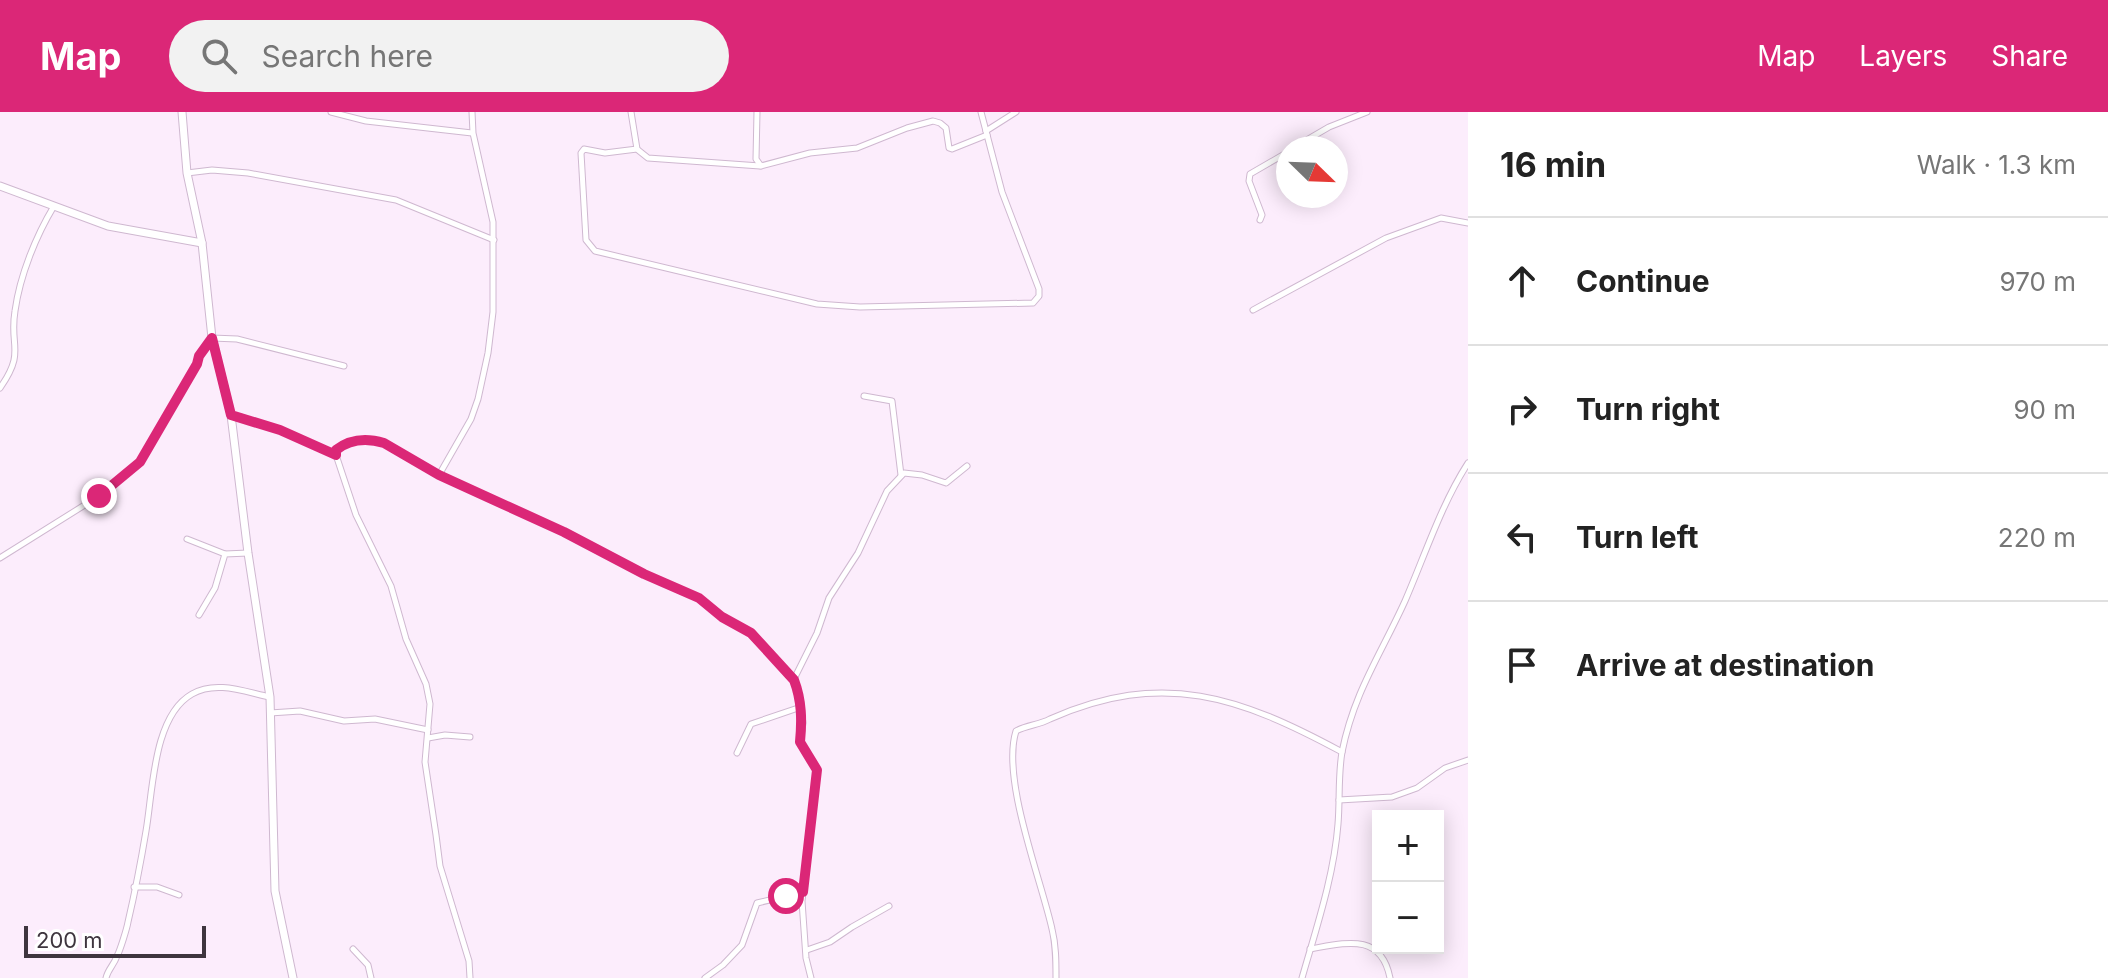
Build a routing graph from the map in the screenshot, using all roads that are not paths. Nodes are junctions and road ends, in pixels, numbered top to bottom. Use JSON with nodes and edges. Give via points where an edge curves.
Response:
{"nodes":[{"id":1,"x":182,"y":112,"type":"edge"},
{"id":2,"x":331,"y":112,"type":"edge"},
{"id":3,"x":472,"y":112,"type":"edge"},
{"id":4,"x":631,"y":112,"type":"edge"},
{"id":5,"x":757,"y":112,"type":"edge"},
{"id":6,"x":981,"y":112,"type":"edge"},
{"id":7,"x":1016,"y":112,"type":"edge"},
{"id":8,"x":1367,"y":112,"type":"edge"},
{"id":9,"x":473,"y":133,"type":"junction"},
{"id":10,"x":987,"y":133,"type":"junction"},
{"id":11,"x":1314,"y":136,"type":"edge"},
{"id":12,"x":637,"y":149,"type":"junction"},
{"id":13,"x":1276,"y":159,"type":"edge"},
{"id":14,"x":761,"y":166,"type":"junction"},
{"id":15,"x":187,"y":173,"type":"junction"},
{"id":16,"x":0,"y":186,"type":"edge"},
{"id":17,"x":54,"y":206,"type":"junction"},
{"id":18,"x":1260,"y":220,"type":"dead end"},
{"id":19,"x":1468,"y":223,"type":"edge"},
{"id":20,"x":494,"y":240,"type":"junction"},
{"id":21,"x":202,"y":243,"type":"junction"},
{"id":22,"x":1253,"y":310,"type":"dead end"},
{"id":23,"x":212,"y":338,"type":"junction"},
{"id":24,"x":344,"y":366,"type":"dead end"},
{"id":25,"x":0,"y":388,"type":"edge"},
{"id":26,"x":864,"y":396,"type":"dead end"},
{"id":27,"x":231,"y":415,"type":"junction"},
{"id":28,"x":336,"y":455,"type":"junction"},
{"id":29,"x":1468,"y":463,"type":"edge"},
{"id":30,"x":967,"y":466,"type":"dead end"},
{"id":31,"x":439,"y":475,"type":"junction"},
{"id":32,"x":901,"y":476,"type":"junction"},
{"id":33,"x":187,"y":539,"type":"dead end"},
{"id":34,"x":248,"y":553,"type":"junction"},
{"id":35,"x":225,"y":554,"type":"junction"},
{"id":36,"x":0,"y":558,"type":"edge"},
{"id":37,"x":199,"y":615,"type":"dead end"},
{"id":38,"x":794,"y":680,"type":"junction"},
{"id":39,"x":270,"y":697,"type":"junction"},
{"id":40,"x":801,"y":707,"type":"junction"},
{"id":41,"x":270,"y":713,"type":"junction"},
{"id":42,"x":428,"y":730,"type":"junction"},
{"id":43,"x":470,"y":737,"type":"dead end"},
{"id":44,"x":427,"y":739,"type":"junction"},
{"id":45,"x":1342,"y":752,"type":"junction"},
{"id":46,"x":737,"y":753,"type":"dead end"},
{"id":47,"x":1468,"y":760,"type":"edge"},
{"id":48,"x":1339,"y":800,"type":"junction"},
{"id":49,"x":134,"y":887,"type":"junction"},
{"id":50,"x":803,"y":892,"type":"junction"},
{"id":51,"x":179,"y":895,"type":"dead end"},
{"id":52,"x":889,"y":906,"type":"dead end"},
{"id":53,"x":353,"y":949,"type":"dead end"},
{"id":54,"x":1310,"y":949,"type":"junction"},
{"id":55,"x":807,"y":950,"type":"junction"},
{"id":56,"x":106,"y":978,"type":"edge"},
{"id":57,"x":293,"y":978,"type":"edge"},
{"id":58,"x":371,"y":978,"type":"edge"},
{"id":59,"x":470,"y":978,"type":"edge"},
{"id":60,"x":705,"y":978,"type":"edge"},
{"id":61,"x":811,"y":978,"type":"edge"},
{"id":62,"x":1056,"y":978,"type":"edge"},
{"id":63,"x":1302,"y":978,"type":"edge"},
{"id":64,"x":1390,"y":978,"type":"edge"}],
"edges":[{"from":1,"to":15,"type":"main road"},
{"from":2,"to":9,"type":"street"},
{"from":3,"to":9,"type":"street"},
{"from":4,"to":12,"type":"street"},
{"from":5,"to":14,"type":"street","via":[[756,159]]},
{"from":6,"to":10,"type":"street"},
{"from":7,"to":10,"type":"street"},
{"from":8,"to":11,"type":"street"},
{"from":9,"to":20,"type":"street"},
{"from":10,"to":12,"type":"street","via":[[1002,192],[1039,289],[1033,303],[817,304],[595,251],[586,240],[581,153]]},
{"from":10,"to":14,"type":"street","via":[[952,149],[946,128],[933,121],[857,148]]},
{"from":12,"to":14,"type":"street","via":[[648,158]]},
{"from":13,"to":18,"type":"street","via":[[1250,174]]},
{"from":15,"to":20,"type":"street","via":[[248,173],[396,200]]},
{"from":15,"to":21,"type":"main road"},
{"from":16,"to":17,"type":"main road"},
{"from":17,"to":21,"type":"main road","via":[[108,226]]},
{"from":17,"to":25,"type":"street","via":[[33,244],[18,297],[16,359]]},
{"from":19,"to":22,"type":"street","via":[[1441,218],[1386,238]]},
{"from":20,"to":31,"type":"street","via":[[493,312],[481,385],[471,419]]},
{"from":21,"to":23,"type":"main road"},
{"from":23,"to":24,"type":"street","via":[[237,339]]},
{"from":23,"to":27,"type":"main road"},
{"from":23,"to":36,"type":"street","via":[[140,462],[99,496]]},
{"from":26,"to":32,"type":"street","via":[[892,401]]},
{"from":27,"to":28,"type":"street"},
{"from":27,"to":34,"type":"main road"},
{"from":28,"to":31,"type":"street","via":[[348,442],[374,440]]},
{"from":28,"to":42,"type":"street","via":[[426,684]]},
{"from":29,"to":45,"type":"street","via":[[1368,670]]},
{"from":30,"to":32,"type":"street","via":[[946,483],[908,472]]},
{"from":31,"to":38,"type":"street","via":[[699,598],[751,633]]},
{"from":32,"to":38,"type":"street","via":[[880,503],[858,553],[835,586]]},
{"from":33,"to":35,"type":"street"},
{"from":34,"to":35,"type":"street"},
{"from":34,"to":39,"type":"main road"},
{"from":35,"to":37,"type":"street","via":[[215,588]]},
{"from":38,"to":40,"type":"street"},
{"from":39,"to":41,"type":"main road"},
{"from":39,"to":49,"type":"street","via":[[207,688],[177,709],[158,750]]},
{"from":40,"to":46,"type":"street","via":[[751,724]]},
{"from":40,"to":50,"type":"street","via":[[800,742],[817,770]]},
{"from":41,"to":42,"type":"street","via":[[375,719]]},
{"from":41,"to":57,"type":"main road","via":[[275,891]]},
{"from":42,"to":44,"type":"street"},
{"from":43,"to":44,"type":"street"},
{"from":44,"to":59,"type":"street","via":[[425,762],[440,866]]},
{"from":45,"to":48,"type":"street"},
{"from":45,"to":62,"type":"street","via":[[1250,707],[1161,692],[1108,698],[1016,731],[1019,801],[1053,932]]},
{"from":47,"to":48,"type":"street","via":[[1392,797]]},
{"from":48,"to":54,"type":"street","via":[[1332,862]]},
{"from":49,"to":51,"type":"street","via":[[157,887]]},
{"from":49,"to":56,"type":"street","via":[[128,923]]},
{"from":50,"to":55,"type":"street"},
{"from":50,"to":60,"type":"street","via":[[757,903],[742,945]]},
{"from":52,"to":55,"type":"street"},
{"from":53,"to":58,"type":"street","via":[[368,965]]},
{"from":54,"to":63,"type":"street"},
{"from":54,"to":64,"type":"street","via":[[1363,943],[1381,956]]},
{"from":55,"to":61,"type":"street"}]}
